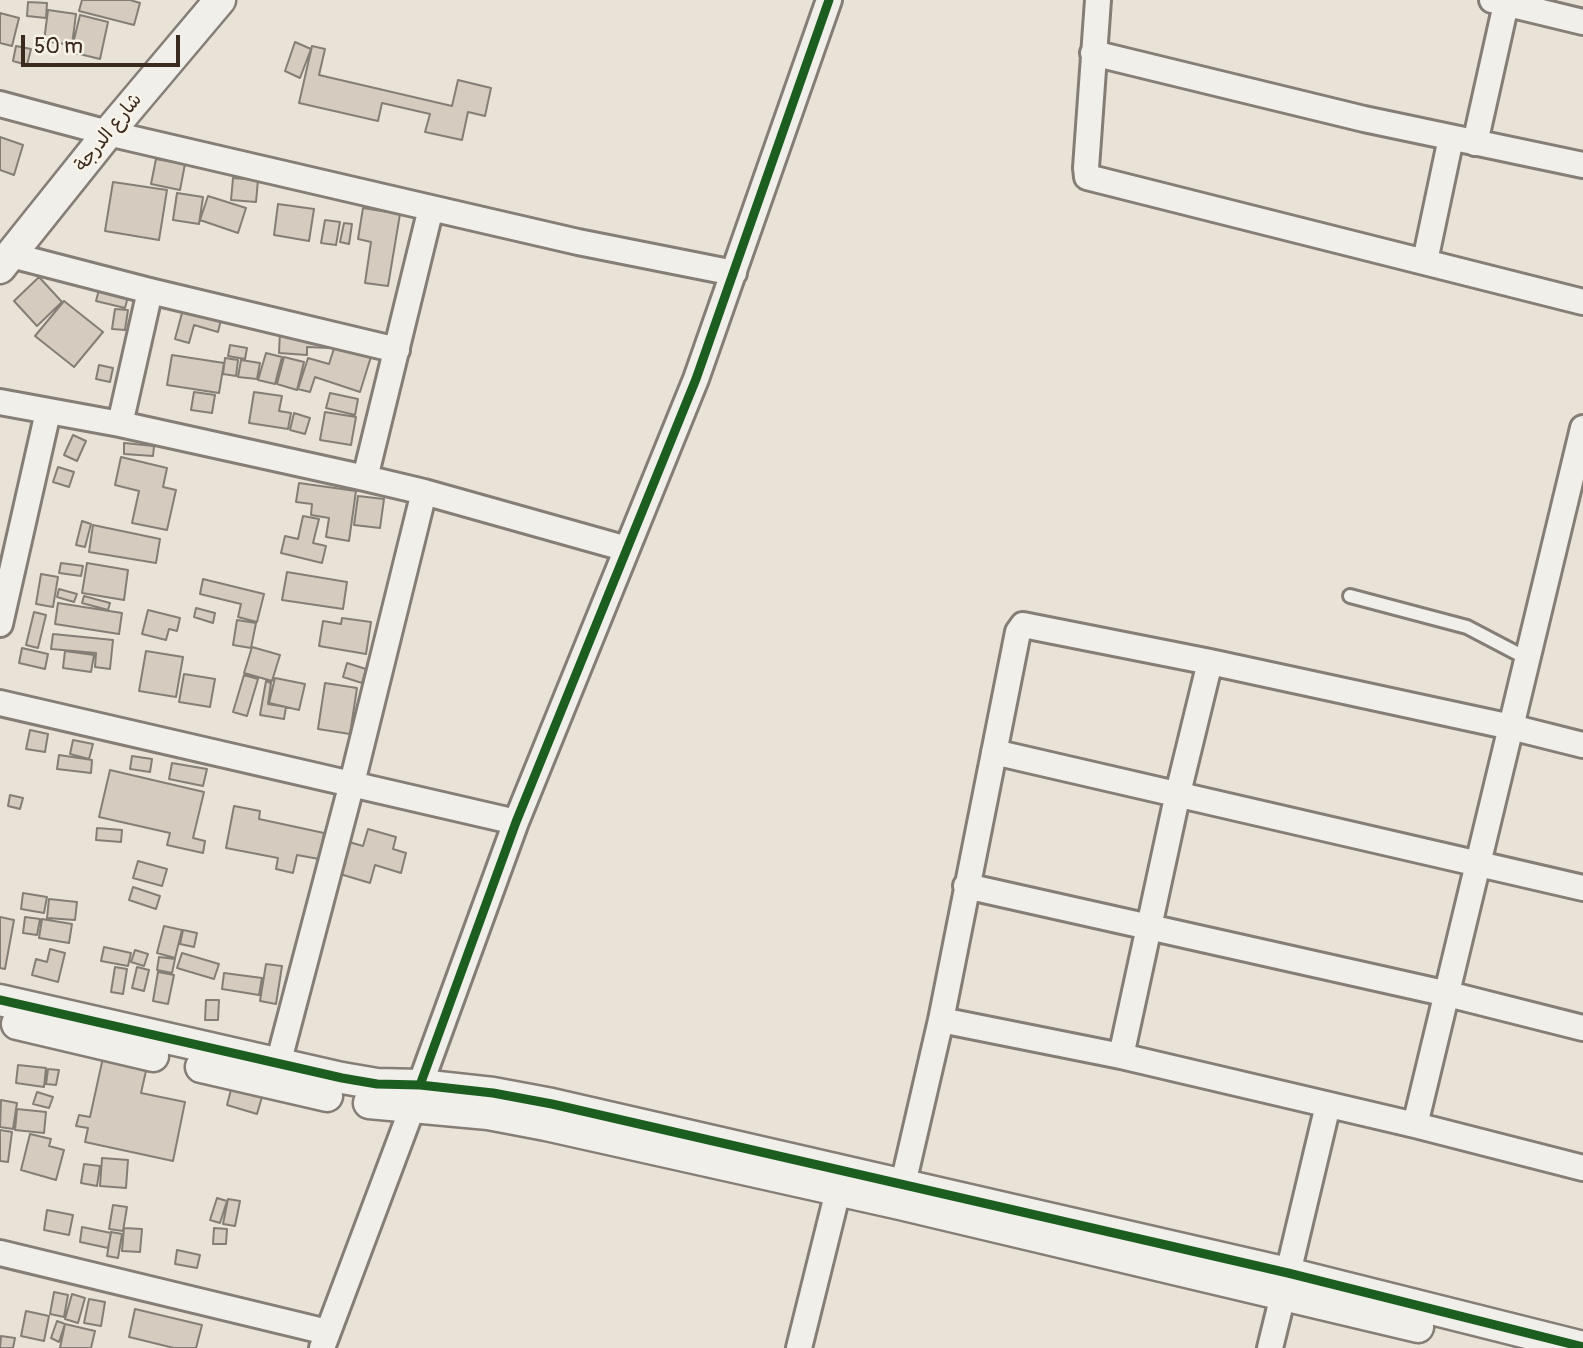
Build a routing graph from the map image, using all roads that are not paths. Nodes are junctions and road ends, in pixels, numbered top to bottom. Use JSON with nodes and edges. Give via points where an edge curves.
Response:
{"nodes":[{"id":1,"x":220,"y":0,"type":"edge"},
{"id":2,"x":1098,"y":0,"type":"edge"},
{"id":3,"x":822,"y":1,"type":"edge"},
{"id":4,"x":1499,"y":2,"type":"edge"},
{"id":5,"x":1583,"y":22,"type":"edge"},
{"id":6,"x":1093,"y":53,"type":"junction"},
{"id":7,"x":0,"y":104,"type":"edge"},
{"id":8,"x":108,"y":133,"type":"junction"},
{"id":9,"x":1463,"y":141,"type":"junction"},
{"id":10,"x":1583,"y":165,"type":"edge"},
{"id":11,"x":431,"y":208,"type":"junction"},
{"id":12,"x":6,"y":261,"type":"edge"},
{"id":13,"x":1425,"y":261,"type":"junction"},
{"id":14,"x":734,"y":273,"type":"junction"},
{"id":15,"x":150,"y":292,"type":"junction"},
{"id":16,"x":1583,"y":302,"type":"edge"},
{"id":17,"x":397,"y":350,"type":"junction"},
{"id":18,"x":0,"y":402,"type":"edge"},
{"id":19,"x":48,"y":412,"type":"junction"},
{"id":20,"x":120,"y":424,"type":"junction"},
{"id":21,"x":1583,"y":428,"type":"edge"},
{"id":22,"x":365,"y":478,"type":"junction"},
{"id":23,"x":424,"y":492,"type":"junction"},
{"id":24,"x":12,"y":511,"type":"edge"},
{"id":25,"x":626,"y":549,"type":"junction"},
{"id":26,"x":3,"y":594,"type":"edge"},
{"id":27,"x":1350,"y":596,"type":"dead end"},
{"id":28,"x":0,"y":624,"type":"edge"},
{"id":29,"x":1528,"y":659,"type":"junction"},
{"id":30,"x":1210,"y":662,"type":"junction"},
{"id":31,"x":0,"y":703,"type":"edge"},
{"id":32,"x":1511,"y":727,"type":"junction"},
{"id":33,"x":1583,"y":745,"type":"edge"},
{"id":34,"x":994,"y":752,"type":"junction"},
{"id":35,"x":352,"y":783,"type":"junction"},
{"id":36,"x":1178,"y":793,"type":"junction"},
{"id":37,"x":516,"y":822,"type":"junction"},
{"id":38,"x":1478,"y":863,"type":"junction"},
{"id":39,"x":966,"y":886,"type":"junction"},
{"id":40,"x":1583,"y":887,"type":"edge"},
{"id":41,"x":1149,"y":926,"type":"junction"},
{"id":42,"x":1448,"y":994,"type":"junction"},
{"id":43,"x":0,"y":1000,"type":"edge"},
{"id":44,"x":0,"y":1020,"type":"edge"},
{"id":45,"x":940,"y":1020,"type":"junction"},
{"id":46,"x":1583,"y":1028,"type":"edge"},
{"id":47,"x":1121,"y":1056,"type":"junction"},
{"id":48,"x":278,"y":1064,"type":"junction"},
{"id":49,"x":417,"y":1096,"type":"junction"},
{"id":50,"x":1328,"y":1105,"type":"junction"},
{"id":51,"x":1415,"y":1125,"type":"junction"},
{"id":52,"x":1583,"y":1168,"type":"edge"},
{"id":53,"x":903,"y":1184,"type":"junction"},
{"id":54,"x":838,"y":1191,"type":"junction"},
{"id":55,"x":0,"y":1253,"type":"edge"},
{"id":56,"x":1286,"y":1284,"type":"junction"},
{"id":57,"x":325,"y":1340,"type":"edge"},
{"id":58,"x":1583,"y":1347,"type":"edge"},
{"id":59,"x":799,"y":1348,"type":"edge"},
{"id":60,"x":1270,"y":1348,"type":"edge"},
{"id":61,"x":1505,"y":1348,"type":"edge"}],
"edges":[{"from":1,"to":8,"type":"street","name":"شارع الدرجة"},
{"from":2,"to":6,"type":"street"},
{"from":3,"to":14,"type":"street"},
{"from":4,"to":5,"type":"street"},
{"from":4,"to":9,"type":"street"},
{"from":6,"to":9,"type":"street"},
{"from":6,"to":13,"type":"street","via":[[1087,177]]},
{"from":7,"to":8,"type":"street"},
{"from":8,"to":11,"type":"street"},
{"from":8,"to":12,"type":"street","name":"شارع الدرجة"},
{"from":9,"to":10,"type":"street"},
{"from":9,"to":13,"type":"street"},
{"from":11,"to":14,"type":"street"},
{"from":11,"to":17,"type":"street"},
{"from":12,"to":15,"type":"street"},
{"from":13,"to":16,"type":"street"},
{"from":14,"to":25,"type":"street"},
{"from":15,"to":17,"type":"street"},
{"from":15,"to":20,"type":"street"},
{"from":17,"to":22,"type":"street"},
{"from":18,"to":19,"type":"street"},
{"from":19,"to":20,"type":"street"},
{"from":19,"to":24,"type":"street"},
{"from":20,"to":22,"type":"street"},
{"from":21,"to":29,"type":"street"},
{"from":22,"to":23,"type":"street"},
{"from":23,"to":25,"type":"street"},
{"from":23,"to":35,"type":"street"},
{"from":24,"to":26,"type":"street"},
{"from":25,"to":37,"type":"street"},
{"from":26,"to":28,"type":"street"},
{"from":27,"to":29,"type":"lane","via":[[1467,627]]},
{"from":29,"to":32,"type":"street"},
{"from":30,"to":32,"type":"street"},
{"from":30,"to":34,"type":"street","via":[[1023,625]]},
{"from":30,"to":36,"type":"street"},
{"from":31,"to":35,"type":"street"},
{"from":32,"to":33,"type":"street"},
{"from":32,"to":38,"type":"street"},
{"from":34,"to":36,"type":"street"},
{"from":34,"to":39,"type":"street"},
{"from":35,"to":37,"type":"street"},
{"from":35,"to":48,"type":"street"},
{"from":36,"to":38,"type":"street"},
{"from":36,"to":41,"type":"street"},
{"from":37,"to":49,"type":"street"},
{"from":38,"to":40,"type":"street"},
{"from":38,"to":42,"type":"street"},
{"from":39,"to":41,"type":"street"},
{"from":39,"to":45,"type":"street"},
{"from":41,"to":42,"type":"street"},
{"from":41,"to":47,"type":"street"},
{"from":42,"to":46,"type":"street"},
{"from":42,"to":51,"type":"street"},
{"from":43,"to":48,"type":"street"},
{"from":44,"to":49,"type":"street","via":[[335,1098]]},
{"from":45,"to":47,"type":"street"},
{"from":45,"to":53,"type":"street"},
{"from":47,"to":50,"type":"street"},
{"from":48,"to":49,"type":"street"},
{"from":49,"to":53,"type":"street","via":[[493,1093]]},
{"from":49,"to":54,"type":"street"},
{"from":49,"to":57,"type":"street"},
{"from":50,"to":51,"type":"street"},
{"from":50,"to":56,"type":"street"},
{"from":51,"to":52,"type":"street"},
{"from":53,"to":56,"type":"street"},
{"from":54,"to":56,"type":"street"},
{"from":54,"to":59,"type":"street"},
{"from":55,"to":57,"type":"street"},
{"from":56,"to":58,"type":"street"},
{"from":56,"to":60,"type":"street"},
{"from":56,"to":61,"type":"street"}]}
